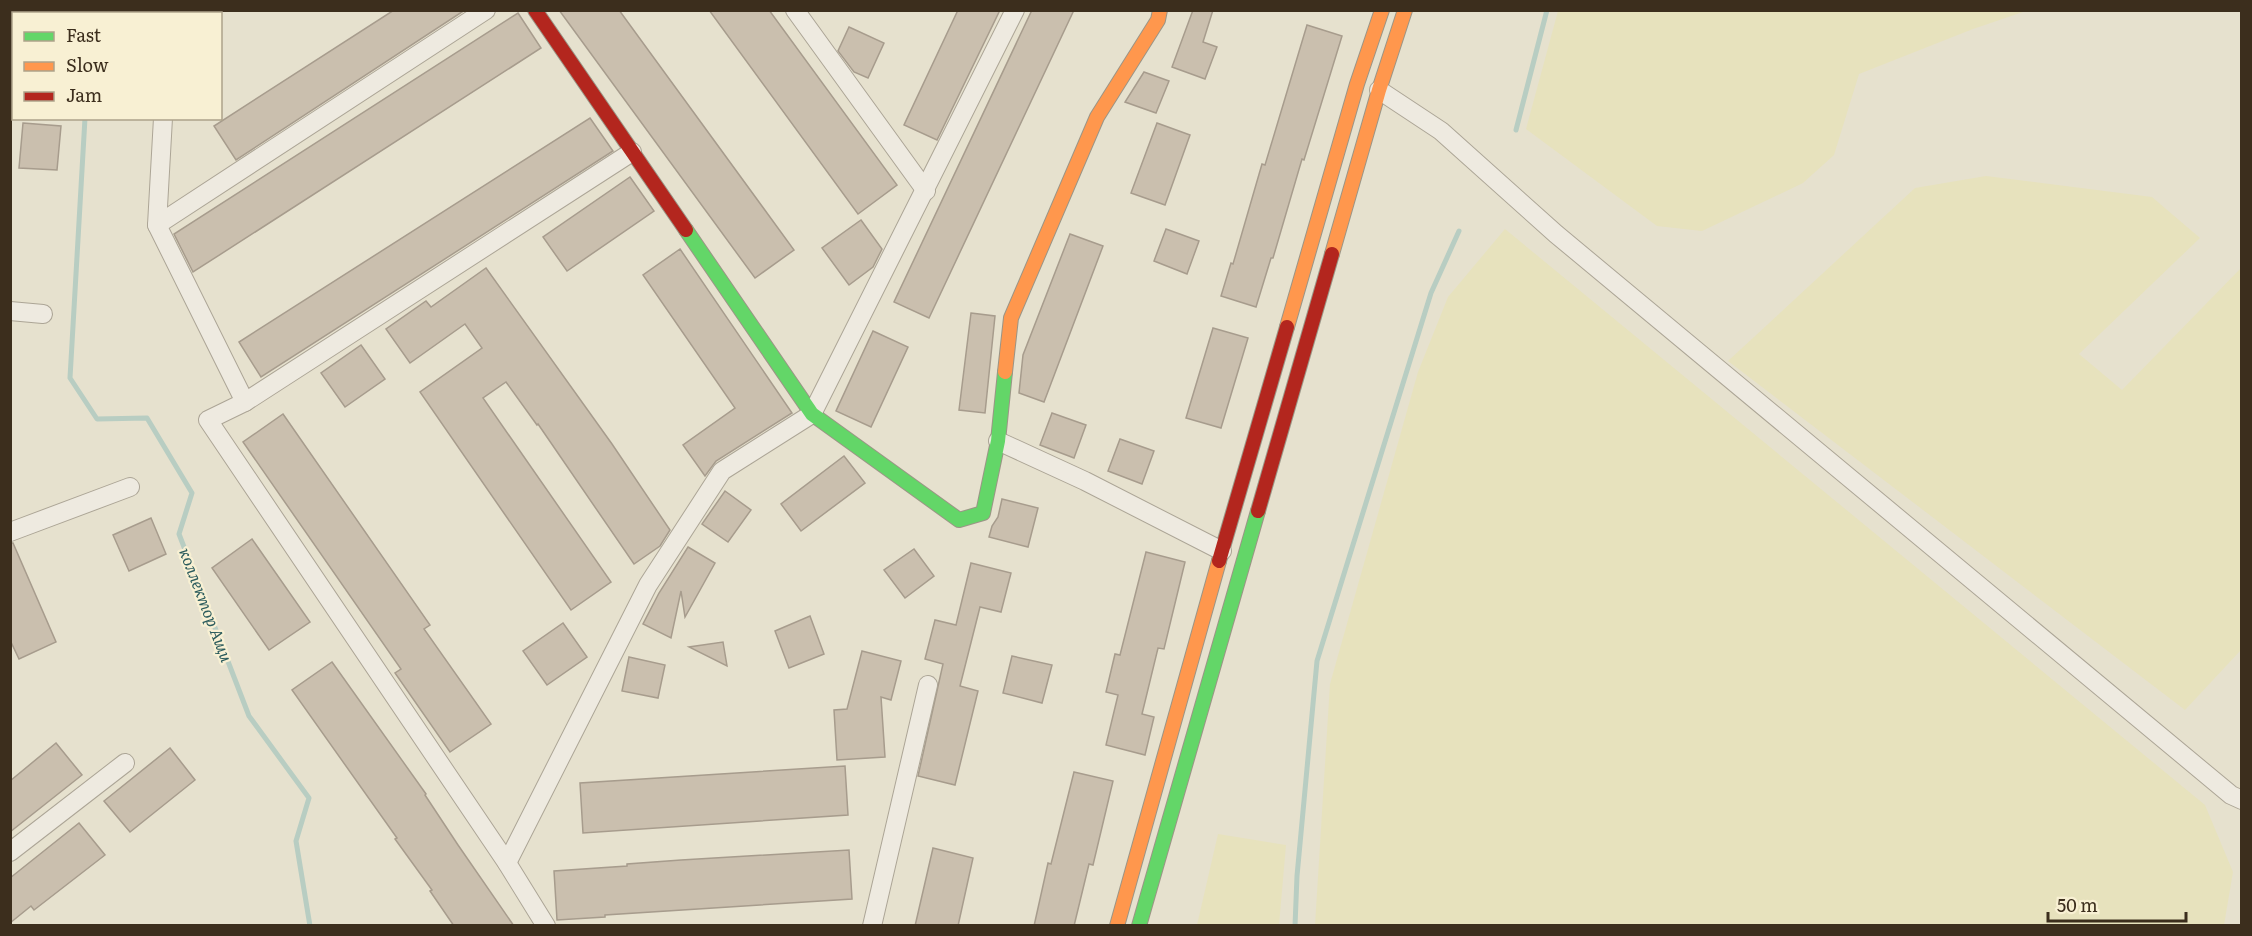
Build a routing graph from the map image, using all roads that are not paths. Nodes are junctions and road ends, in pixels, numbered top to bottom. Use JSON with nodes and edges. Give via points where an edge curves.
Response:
{"nodes":[{"id":1,"x":486,"y":10,"type":"edge"},
{"id":2,"x":535,"y":10,"type":"edge"},
{"id":3,"x":795,"y":10,"type":"edge"},
{"id":4,"x":1015,"y":10,"type":"edge"},
{"id":5,"x":1161,"y":10,"type":"edge"},
{"id":6,"x":1382,"y":10,"type":"edge"},
{"id":7,"x":1405,"y":10,"type":"edge"},
{"id":8,"x":1379,"y":90,"type":"junction"},
{"id":9,"x":163,"y":120,"type":"edge"},
{"id":10,"x":632,"y":152,"type":"junction"},
{"id":11,"x":926,"y":191,"type":"junction"},
{"id":12,"x":157,"y":225,"type":"junction"},
{"id":13,"x":10,"y":311,"type":"edge"},
{"id":14,"x":43,"y":314,"type":"dead end"},
{"id":15,"x":245,"y":402,"type":"junction"},
{"id":16,"x":812,"y":414,"type":"junction"},
{"id":17,"x":998,"y":441,"type":"junction"},
{"id":18,"x":130,"y":487,"type":"dead end"},
{"id":19,"x":10,"y":532,"type":"edge"},
{"id":20,"x":1222,"y":551,"type":"junction"},
{"id":21,"x":928,"y":685,"type":"dead end"},
{"id":22,"x":125,"y":763,"type":"dead end"},
{"id":23,"x":2241,"y":800,"type":"edge"},
{"id":24,"x":10,"y":852,"type":"edge"},
{"id":25,"x":507,"y":863,"type":"junction"},
{"id":26,"x":546,"y":926,"type":"edge"},
{"id":27,"x":872,"y":926,"type":"edge"},
{"id":28,"x":1117,"y":926,"type":"edge"},
{"id":29,"x":1139,"y":926,"type":"edge"}],
"edges":[{"from":1,"to":12,"type":"street"},
{"from":2,"to":10,"type":"main road"},
{"from":3,"to":11,"type":"street"},
{"from":4,"to":11,"type":"street"},
{"from":5,"to":17,"type":"main road","via":[[1097,117],[1011,318]]},
{"from":6,"to":20,"type":"main road"},
{"from":7,"to":8,"type":"main road"},
{"from":8,"to":23,"type":"street","via":[[1441,131],[1565,242]]},
{"from":8,"to":29,"type":"main road"},
{"from":9,"to":12,"type":"street"},
{"from":10,"to":15,"type":"street"},
{"from":10,"to":16,"type":"main road"},
{"from":11,"to":16,"type":"street"},
{"from":12,"to":15,"type":"street"},
{"from":13,"to":14,"type":"street"},
{"from":15,"to":25,"type":"street","via":[[208,420]]},
{"from":16,"to":17,"type":"main road","via":[[959,520],[982,513]]},
{"from":16,"to":25,"type":"street","via":[[722,471],[648,585]]},
{"from":17,"to":20,"type":"street"},
{"from":18,"to":19,"type":"street"},
{"from":20,"to":28,"type":"main road"},
{"from":21,"to":27,"type":"street"},
{"from":22,"to":24,"type":"street"},
{"from":25,"to":26,"type":"street"}]}
